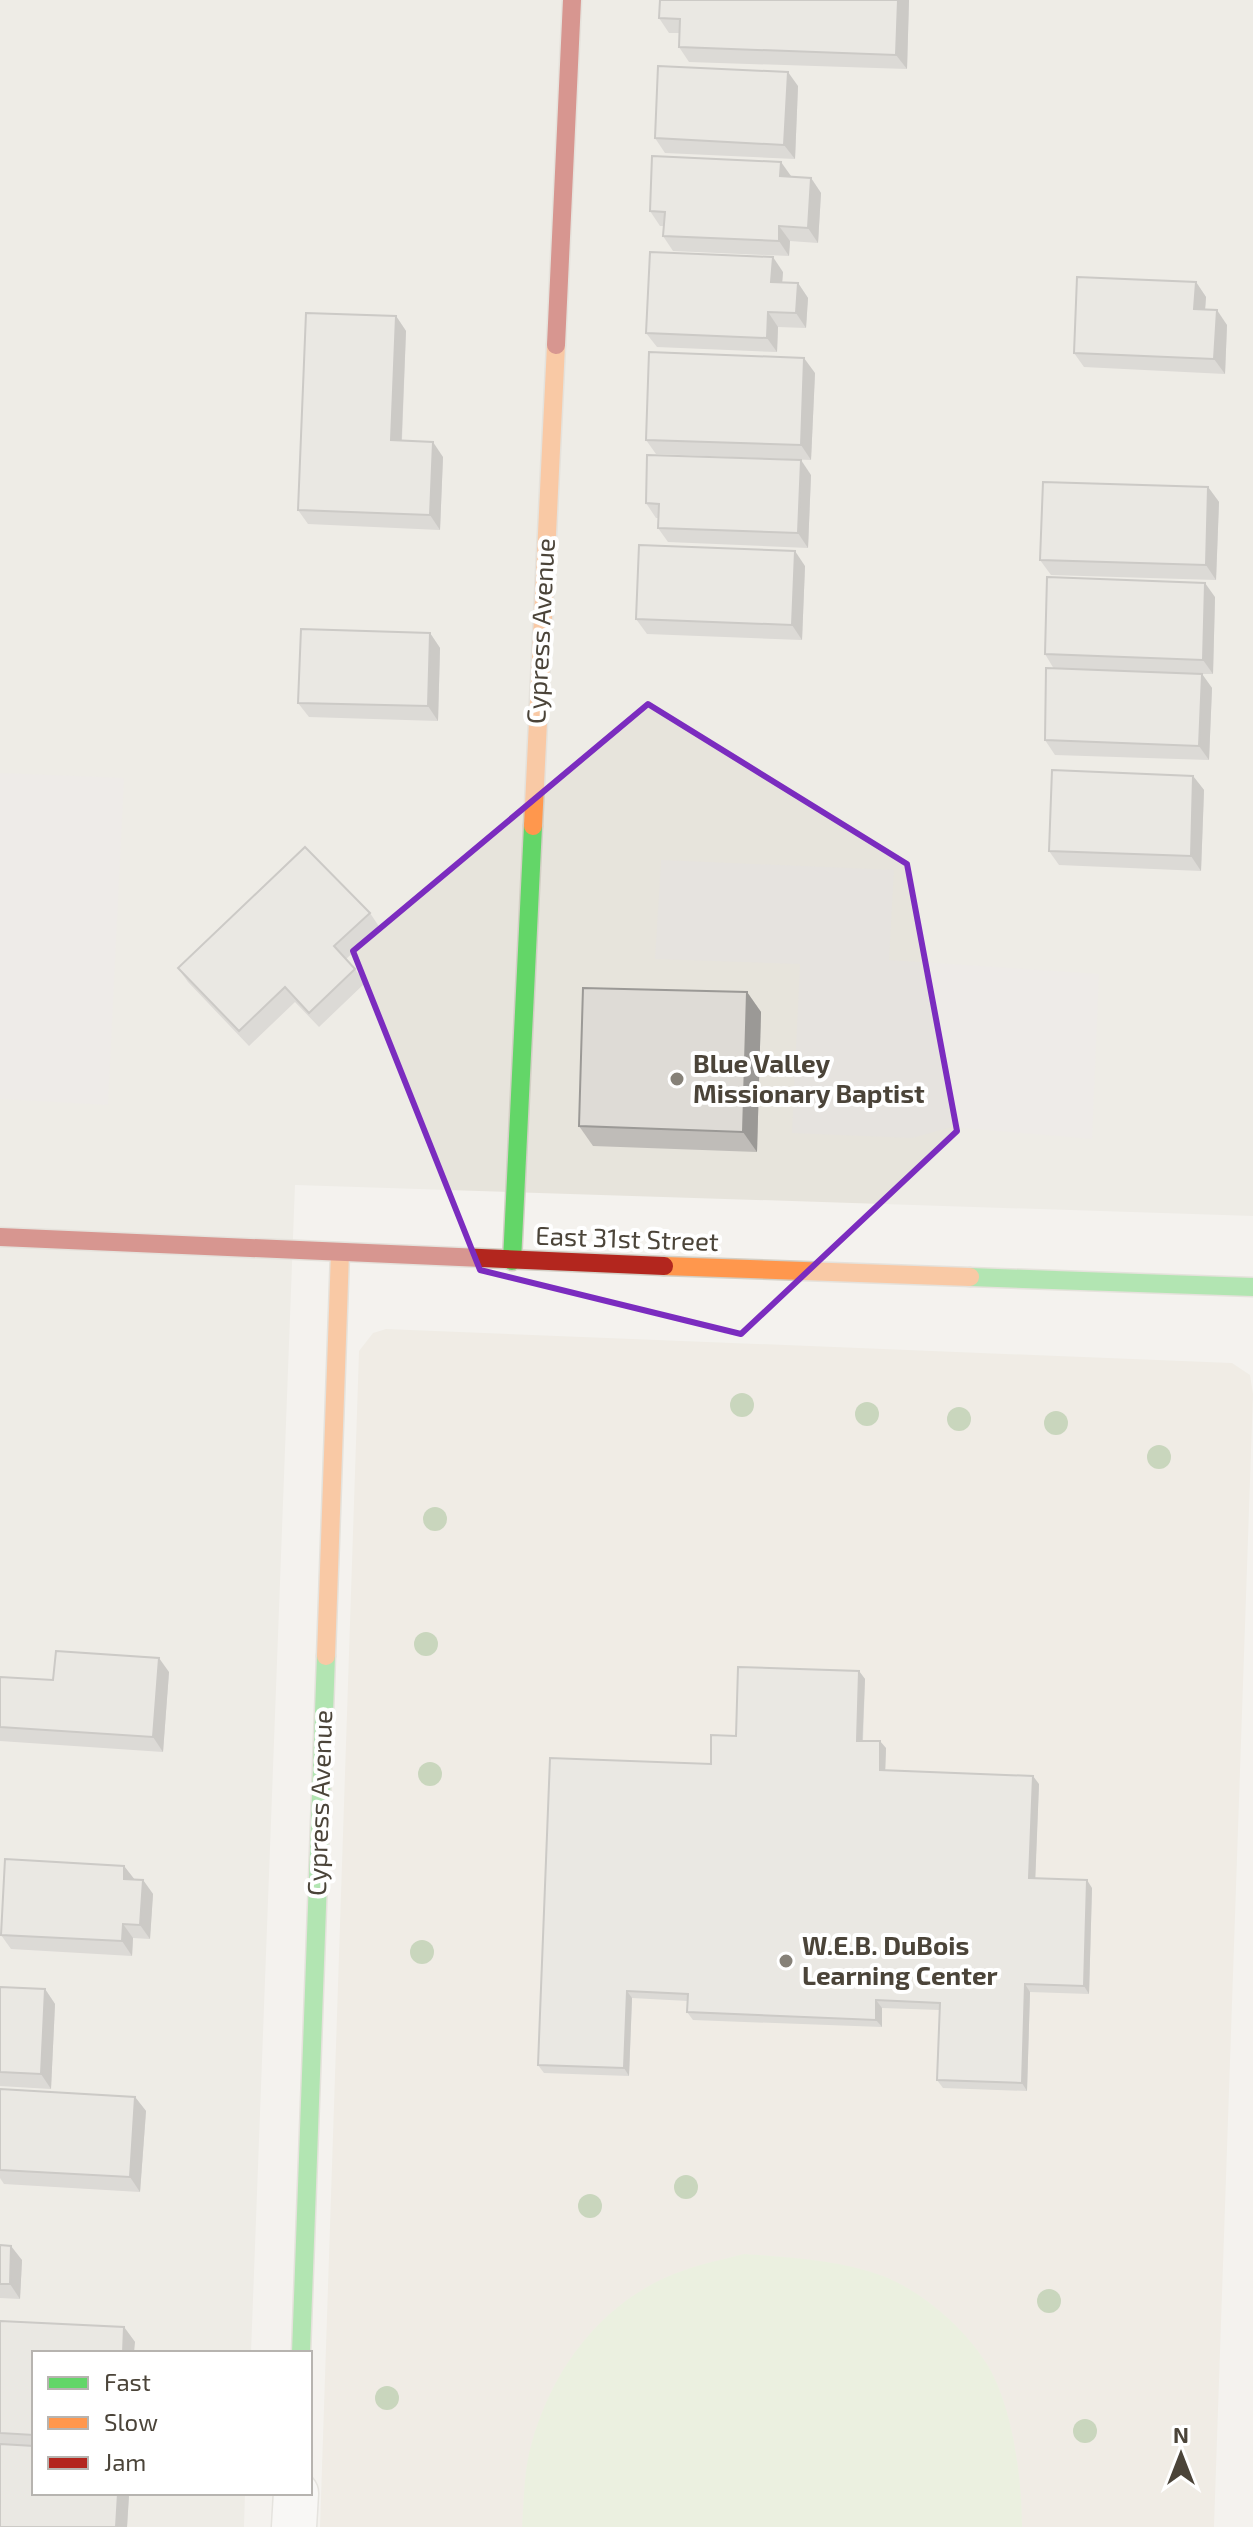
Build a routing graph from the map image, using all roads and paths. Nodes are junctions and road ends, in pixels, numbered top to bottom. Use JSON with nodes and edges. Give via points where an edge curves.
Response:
{"nodes":[{"id":1,"x":572,"y":0,"type":"edge"},
{"id":2,"x":0,"y":1237,"type":"edge"},
{"id":3,"x":340,"y":1253,"type":"junction"},
{"id":4,"x":512,"y":1261,"type":"junction"},
{"id":5,"x":1253,"y":1287,"type":"edge"},
{"id":6,"x":301,"y":2351,"type":"edge"},
{"id":7,"x":296,"y":2495,"type":"edge"},
{"id":8,"x":294,"y":2527,"type":"edge"}],
"edges":[{"from":1,"to":4,"type":"street","name":"Cypress Avenue"},
{"from":2,"to":3,"type":"street","name":"East 31st Street"},
{"from":3,"to":4,"type":"street","name":"East 31st Street"},
{"from":3,"to":6,"type":"street","name":"Cypress Avenue"},
{"from":4,"to":5,"type":"street","name":"East 31st Street"},
{"from":7,"to":8,"type":"street"}]}
